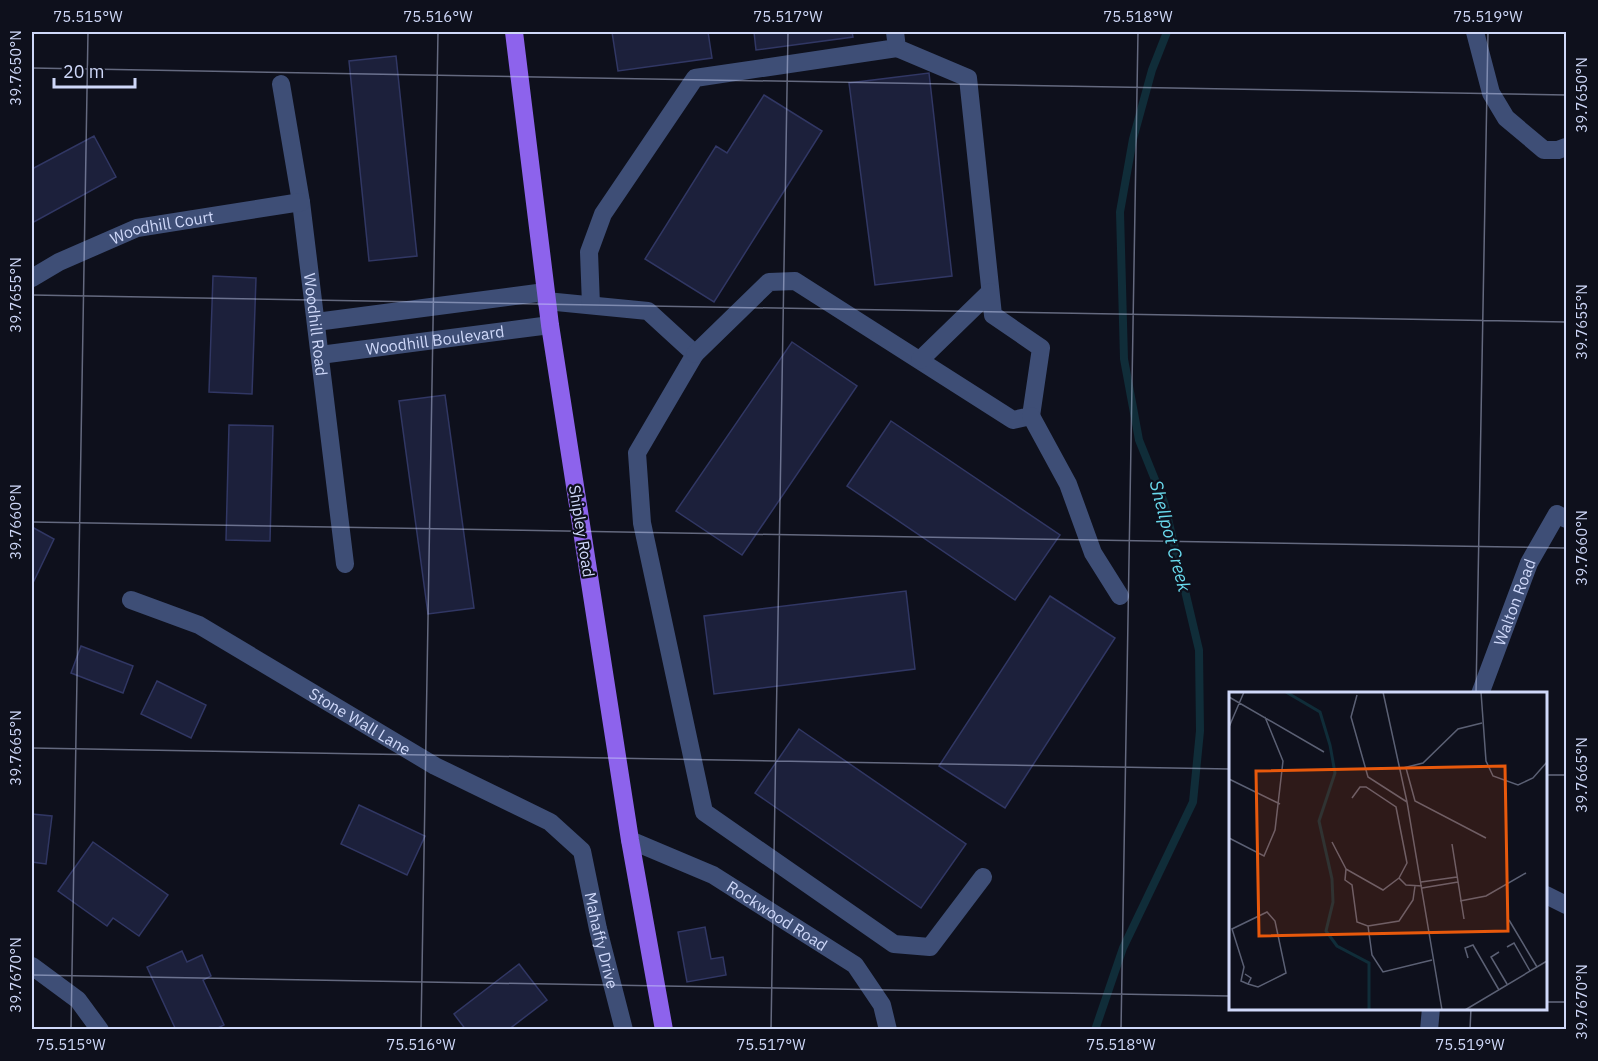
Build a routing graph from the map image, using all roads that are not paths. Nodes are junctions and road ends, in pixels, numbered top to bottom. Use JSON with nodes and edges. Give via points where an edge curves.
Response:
{"nodes":[{"id":1,"x":514,"y":32,"type":"edge"},
{"id":2,"x":1475,"y":32,"type":"edge"},
{"id":3,"x":896,"y":40,"type":"edge"},
{"id":4,"x":281,"y":84,"type":"dead end"},
{"id":5,"x":1566,"y":147,"type":"edge"},
{"id":6,"x":301,"y":202,"type":"junction"},
{"id":7,"x":32,"y":278,"type":"edge"},
{"id":8,"x":990,"y":292,"type":"junction"},
{"id":9,"x":546,"y":296,"type":"junction"},
{"id":10,"x":591,"y":305,"type":"junction"},
{"id":11,"x":316,"y":322,"type":"junction"},
{"id":12,"x":550,"y":325,"type":"junction"},
{"id":13,"x":695,"y":354,"type":"junction"},
{"id":14,"x":320,"y":355,"type":"junction"},
{"id":15,"x":920,"y":360,"type":"junction"},
{"id":16,"x":1031,"y":416,"type":"junction"},
{"id":17,"x":1562,"y":517,"type":"edge"},
{"id":18,"x":345,"y":564,"type":"dead end"},
{"id":19,"x":1120,"y":596,"type":"dead end"},
{"id":20,"x":131,"y":600,"type":"dead end"},
{"id":21,"x":1480,"y":692,"type":"edge"},
{"id":22,"x":630,"y":840,"type":"junction"},
{"id":23,"x":582,"y":850,"type":"joint"},
{"id":24,"x":983,"y":877,"type":"dead end"},
{"id":25,"x":1547,"y":896,"type":"edge"},
{"id":26,"x":1566,"y":905,"type":"edge"},
{"id":27,"x":32,"y":966,"type":"edge"},
{"id":28,"x":1431,"y":1010,"type":"edge"},
{"id":29,"x":100,"y":1029,"type":"edge"},
{"id":30,"x":624,"y":1029,"type":"edge"},
{"id":31,"x":664,"y":1029,"type":"edge"},
{"id":32,"x":888,"y":1029,"type":"edge"},
{"id":33,"x":1429,"y":1029,"type":"edge"}],
"edges":[{"from":1,"to":9,"type":"main road","name":"Shipley Road"},
{"from":2,"to":5,"type":"street","via":[[1491,93],[1506,118],[1544,150]]},
{"from":3,"to":8,"type":"street","via":[[968,78]]},
{"from":3,"to":10,"type":"street","via":[[695,78],[603,214],[589,252]]},
{"from":4,"to":6,"type":"street","name":"Woodhill Road"},
{"from":6,"to":7,"type":"street","name":"Woodhill Court","via":[[137,228]]},
{"from":6,"to":11,"type":"street","name":"Woodhill Road"},
{"from":8,"to":15,"type":"street"},
{"from":8,"to":16,"type":"street","via":[[993,315],[1041,348]]},
{"from":9,"to":10,"type":"street","name":"Woodhill Boulevard"},
{"from":9,"to":11,"type":"street","name":"Woodhill Boulevard"},
{"from":9,"to":12,"type":"main road","name":"Shipley Road"},
{"from":10,"to":13,"type":"street","name":"Woodhill Boulevard","via":[[648,311]]},
{"from":11,"to":14,"type":"street","name":"Woodhill Road"},
{"from":12,"to":14,"type":"street","name":"Woodhill Boulevard"},
{"from":12,"to":22,"type":"main road","name":"Shipley Road"},
{"from":13,"to":15,"type":"street","via":[[769,282],[795,281]]},
{"from":13,"to":24,"type":"street","via":[[637,453],[642,523],[704,812],[894,944],[930,947]]},
{"from":14,"to":18,"type":"street","name":"Woodhill Road"},
{"from":15,"to":16,"type":"street","via":[[1013,420]]},
{"from":16,"to":19,"type":"street","via":[[1068,484],[1093,553]]},
{"from":17,"to":21,"type":"street","name":"Walton Road","via":[[1529,563]]},
{"from":20,"to":23,"type":"street","name":"Stone Wall Lane","via":[[198,625],[435,766],[550,822]]},
{"from":22,"to":31,"type":"main road","name":"Shipley Road"},
{"from":22,"to":32,"type":"street","name":"Rockwood Road","via":[[713,875],[855,965],[882,1005]]},
{"from":23,"to":30,"type":"street","name":"Mahaffy Drive"},
{"from":25,"to":26,"type":"street"},
{"from":27,"to":29,"type":"street","via":[[78,1000]]},
{"from":28,"to":33,"type":"street"}]}
